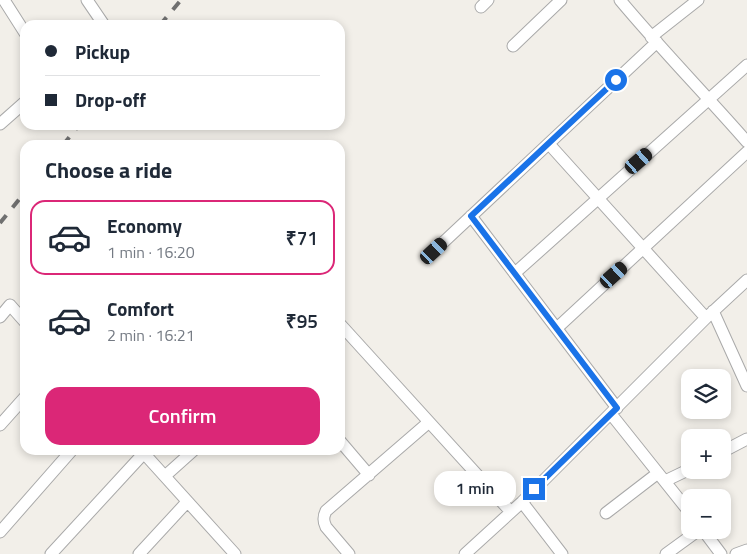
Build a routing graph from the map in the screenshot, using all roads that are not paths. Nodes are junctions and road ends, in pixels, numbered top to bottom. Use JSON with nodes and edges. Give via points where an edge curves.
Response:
{"nodes":[{"id":1,"x":4,"y":0,"type":"edge"},
{"id":2,"x":87,"y":0,"type":"edge"},
{"id":3,"x":561,"y":0,"type":"edge"},
{"id":4,"x":620,"y":0,"type":"edge"},
{"id":5,"x":698,"y":0,"type":"edge"},
{"id":6,"x":101,"y":20,"type":"edge"},
{"id":7,"x":20,"y":24,"type":"edge"},
{"id":8,"x":654,"y":40,"type":"junction"},
{"id":9,"x":513,"y":46,"type":"dead end"},
{"id":10,"x":747,"y":65,"type":"edge"},
{"id":11,"x":709,"y":99,"type":"junction"},
{"id":12,"x":20,"y":106,"type":"edge"},
{"id":13,"x":0,"y":124,"type":"edge"},
{"id":14,"x":747,"y":142,"type":"edge"},
{"id":15,"x":548,"y":144,"type":"junction"},
{"id":16,"x":747,"y":152,"type":"edge"},
{"id":17,"x":597,"y":199,"type":"junction"},
{"id":18,"x":471,"y":216,"type":"junction"},
{"id":19,"x":643,"y":249,"type":"junction"},
{"id":20,"x":434,"y":251,"type":"dead end"},
{"id":21,"x":514,"y":273,"type":"junction"},
{"id":22,"x":747,"y":280,"type":"edge"},
{"id":23,"x":710,"y":315,"type":"junction"},
{"id":24,"x":20,"y":316,"type":"edge"},
{"id":25,"x":0,"y":317,"type":"edge"},
{"id":26,"x":557,"y":328,"type":"junction"},
{"id":27,"x":345,"y":330,"type":"edge"},
{"id":28,"x":746,"y":380,"type":"edge"},
{"id":29,"x":20,"y":403,"type":"edge"},
{"id":30,"x":614,"y":411,"type":"junction"},
{"id":31,"x":429,"y":422,"type":"junction"},
{"id":32,"x":0,"y":425,"type":"edge"},
{"id":33,"x":747,"y":439,"type":"edge"},
{"id":34,"x":345,"y":447,"type":"edge"},
{"id":35,"x":731,"y":447,"type":"edge"},
{"id":36,"x":68,"y":455,"type":"edge"},
{"id":37,"x":139,"y":455,"type":"edge"},
{"id":38,"x":145,"y":455,"type":"edge"},
{"id":39,"x":188,"y":455,"type":"edge"},
{"id":40,"x":681,"y":471,"type":"edge"},
{"id":41,"x":369,"y":475,"type":"junction"},
{"id":42,"x":165,"y":476,"type":"junction"},
{"id":43,"x":661,"y":477,"type":"junction"},
{"id":44,"x":187,"y":502,"type":"junction"},
{"id":45,"x":522,"y":502,"type":"junction"},
{"id":46,"x":681,"y":502,"type":"edge"},
{"id":47,"x":511,"y":512,"type":"junction"},
{"id":48,"x":606,"y":513,"type":"dead end"},
{"id":49,"x":0,"y":532,"type":"edge"},
{"id":50,"x":687,"y":539,"type":"edge"},
{"id":51,"x":710,"y":539,"type":"edge"},
{"id":52,"x":747,"y":550,"type":"edge"},
{"id":53,"x":473,"y":552,"type":"edge"},
{"id":54,"x":51,"y":554,"type":"edge"},
{"id":55,"x":139,"y":554,"type":"edge"},
{"id":56,"x":235,"y":554,"type":"edge"},
{"id":57,"x":350,"y":554,"type":"edge"},
{"id":58,"x":562,"y":554,"type":"edge"},
{"id":59,"x":666,"y":554,"type":"edge"},
{"id":60,"x":721,"y":554,"type":"edge"},
{"id":61,"x":736,"y":554,"type":"edge"}],
"edges":[{"from":1,"to":7,"type":"street"},
{"from":2,"to":6,"type":"street"},
{"from":3,"to":9,"type":"street"},
{"from":4,"to":8,"type":"street"},
{"from":5,"to":8,"type":"street"},
{"from":8,"to":11,"type":"street"},
{"from":8,"to":15,"type":"street"},
{"from":10,"to":11,"type":"street"},
{"from":11,"to":14,"type":"street"},
{"from":11,"to":17,"type":"street"},
{"from":12,"to":13,"type":"street"},
{"from":15,"to":17,"type":"street"},
{"from":15,"to":18,"type":"street"},
{"from":16,"to":19,"type":"street"},
{"from":17,"to":19,"type":"street"},
{"from":17,"to":21,"type":"street"},
{"from":18,"to":20,"type":"street"},
{"from":18,"to":21,"type":"street"},
{"from":19,"to":23,"type":"street"},
{"from":19,"to":26,"type":"street"},
{"from":21,"to":26,"type":"street"},
{"from":22,"to":23,"type":"street"},
{"from":23,"to":28,"type":"street"},
{"from":23,"to":30,"type":"street"},
{"from":24,"to":25,"type":"street","via":[[10,305]]},
{"from":26,"to":30,"type":"street"},
{"from":27,"to":31,"type":"street"},
{"from":29,"to":32,"type":"street"},
{"from":30,"to":43,"type":"street"},
{"from":30,"to":45,"type":"street"},
{"from":31,"to":41,"type":"street"},
{"from":31,"to":47,"type":"street"},
{"from":33,"to":35,"type":"street"},
{"from":34,"to":41,"type":"street"},
{"from":36,"to":49,"type":"street"},
{"from":37,"to":54,"type":"street"},
{"from":38,"to":42,"type":"street"},
{"from":39,"to":42,"type":"street"},
{"from":40,"to":43,"type":"street"},
{"from":41,"to":57,"type":"street","via":[[326,511],[324,517],[326,527]]},
{"from":42,"to":44,"type":"street"},
{"from":43,"to":46,"type":"street"},
{"from":43,"to":48,"type":"street"},
{"from":44,"to":55,"type":"street"},
{"from":44,"to":56,"type":"street"},
{"from":45,"to":47,"type":"street"},
{"from":45,"to":58,"type":"street"},
{"from":47,"to":53,"type":"street"},
{"from":50,"to":59,"type":"street"},
{"from":51,"to":60,"type":"street"},
{"from":52,"to":61,"type":"street"}]}
